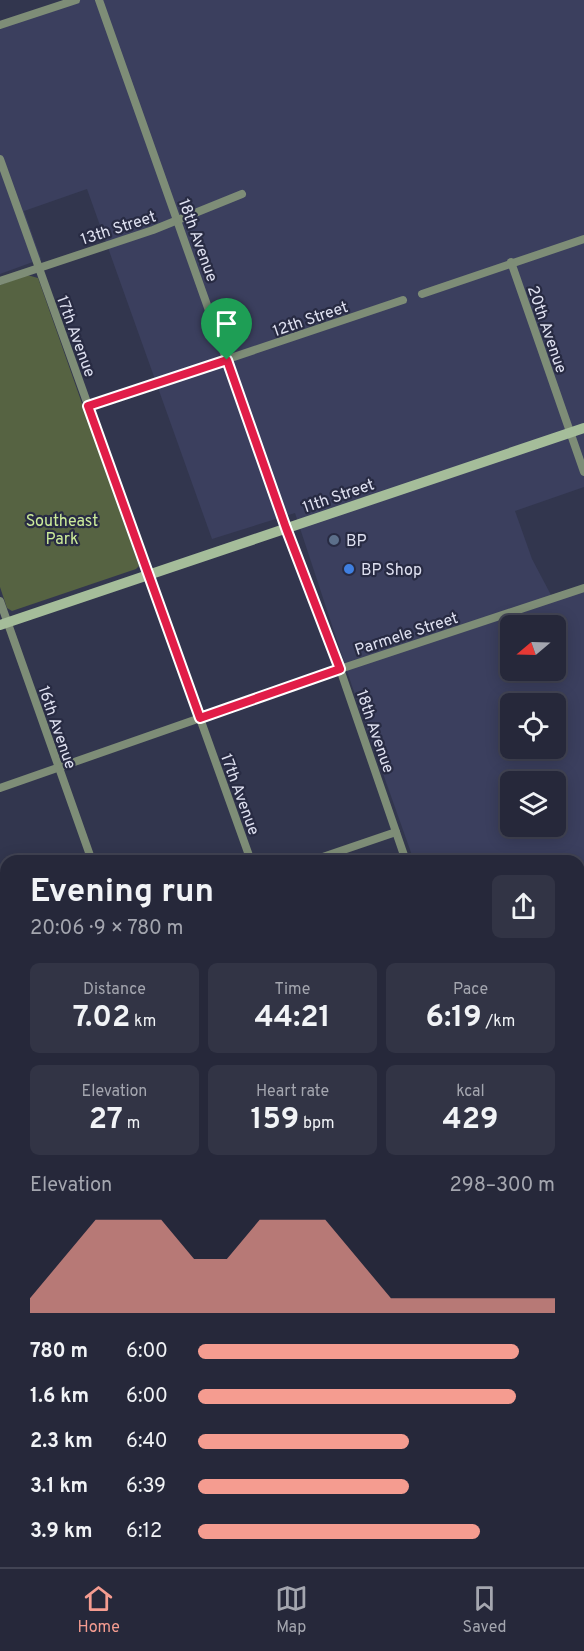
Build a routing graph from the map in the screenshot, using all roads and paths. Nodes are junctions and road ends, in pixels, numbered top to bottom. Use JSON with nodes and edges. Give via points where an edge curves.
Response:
{"nodes":[{"id":1,"x":76,"y":0,"type":"edge"},
{"id":2,"x":99,"y":0,"type":"edge"},
{"id":3,"x":0,"y":25,"type":"edge"},
{"id":4,"x":0,"y":159,"type":"edge"},
{"id":5,"x":242,"y":194,"type":"dead end"},
{"id":6,"x":178,"y":221,"type":"junction"},
{"id":7,"x":584,"y":238,"type":"edge"},
{"id":8,"x":511,"y":262,"type":"junction"},
{"id":9,"x":39,"y":267,"type":"junction"},
{"id":10,"x":0,"y":281,"type":"edge"},
{"id":11,"x":422,"y":294,"type":"dead end"},
{"id":12,"x":403,"y":300,"type":"dead end"},
{"id":13,"x":227,"y":360,"type":"junction"},
{"id":14,"x":88,"y":406,"type":"junction"},
{"id":15,"x":584,"y":428,"type":"edge"},
{"id":16,"x":570,"y":433,"type":"junction"},
{"id":17,"x":584,"y":472,"type":"edge"},
{"id":18,"x":286,"y":528,"type":"junction"},
{"id":19,"x":148,"y":574,"type":"junction"},
{"id":20,"x":584,"y":588,"type":"edge"},
{"id":21,"x":0,"y":601,"type":"edge"},
{"id":22,"x":4,"y":623,"type":"edge"},
{"id":23,"x":340,"y":669,"type":"junction"},
{"id":24,"x":200,"y":718,"type":"junction"},
{"id":25,"x":59,"y":768,"type":"junction"},
{"id":26,"x":0,"y":788,"type":"edge"},
{"id":27,"x":396,"y":832,"type":"junction"},
{"id":28,"x":90,"y":855,"type":"edge"},
{"id":29,"x":249,"y":855,"type":"edge"},
{"id":30,"x":329,"y":855,"type":"edge"},
{"id":31,"x":404,"y":855,"type":"edge"}],
"edges":[{"from":1,"to":3,"type":"street"},
{"from":2,"to":6,"type":"street","name":"18th Avenue"},
{"from":4,"to":9,"type":"street","name":"17th Avenue"},
{"from":5,"to":6,"type":"street","name":"13th Street"},
{"from":6,"to":9,"type":"street","name":"13th Street"},
{"from":6,"to":13,"type":"street","name":"18th Avenue"},
{"from":7,"to":8,"type":"street"},
{"from":8,"to":11,"type":"street"},
{"from":8,"to":16,"type":"street","name":"20th Avenue"},
{"from":9,"to":10,"type":"street","name":"13th Street"},
{"from":9,"to":14,"type":"street","name":"17th Avenue"},
{"from":12,"to":13,"type":"street","name":"12th Street"},
{"from":13,"to":14,"type":"street","name":"12th Street"},
{"from":13,"to":18,"type":"street","name":"18th Avenue"},
{"from":14,"to":19,"type":"street","name":"17th Avenue"},
{"from":15,"to":16,"type":"main road","name":"11th Street"},
{"from":16,"to":17,"type":"street","name":"20th Avenue"},
{"from":16,"to":18,"type":"main road","name":"11th Street"},
{"from":18,"to":19,"type":"main road","name":"11th Street"},
{"from":18,"to":23,"type":"street","name":"18th Avenue"},
{"from":19,"to":22,"type":"main road","name":"11th Street"},
{"from":19,"to":24,"type":"street","name":"17th Avenue"},
{"from":20,"to":23,"type":"street","name":"Parmele Street"},
{"from":21,"to":22,"type":"street","name":"16th Avenue"},
{"from":22,"to":25,"type":"street","name":"16th Avenue"},
{"from":23,"to":24,"type":"street","name":"Parmele Street"},
{"from":23,"to":27,"type":"street","name":"18th Avenue"},
{"from":24,"to":25,"type":"street","name":"Parmele Street"},
{"from":24,"to":29,"type":"street","name":"17th Avenue"},
{"from":25,"to":26,"type":"street","name":"Parmele Street"},
{"from":25,"to":28,"type":"street","name":"16th Avenue"},
{"from":27,"to":30,"type":"street"},
{"from":27,"to":31,"type":"street","name":"18th Avenue"}]}
